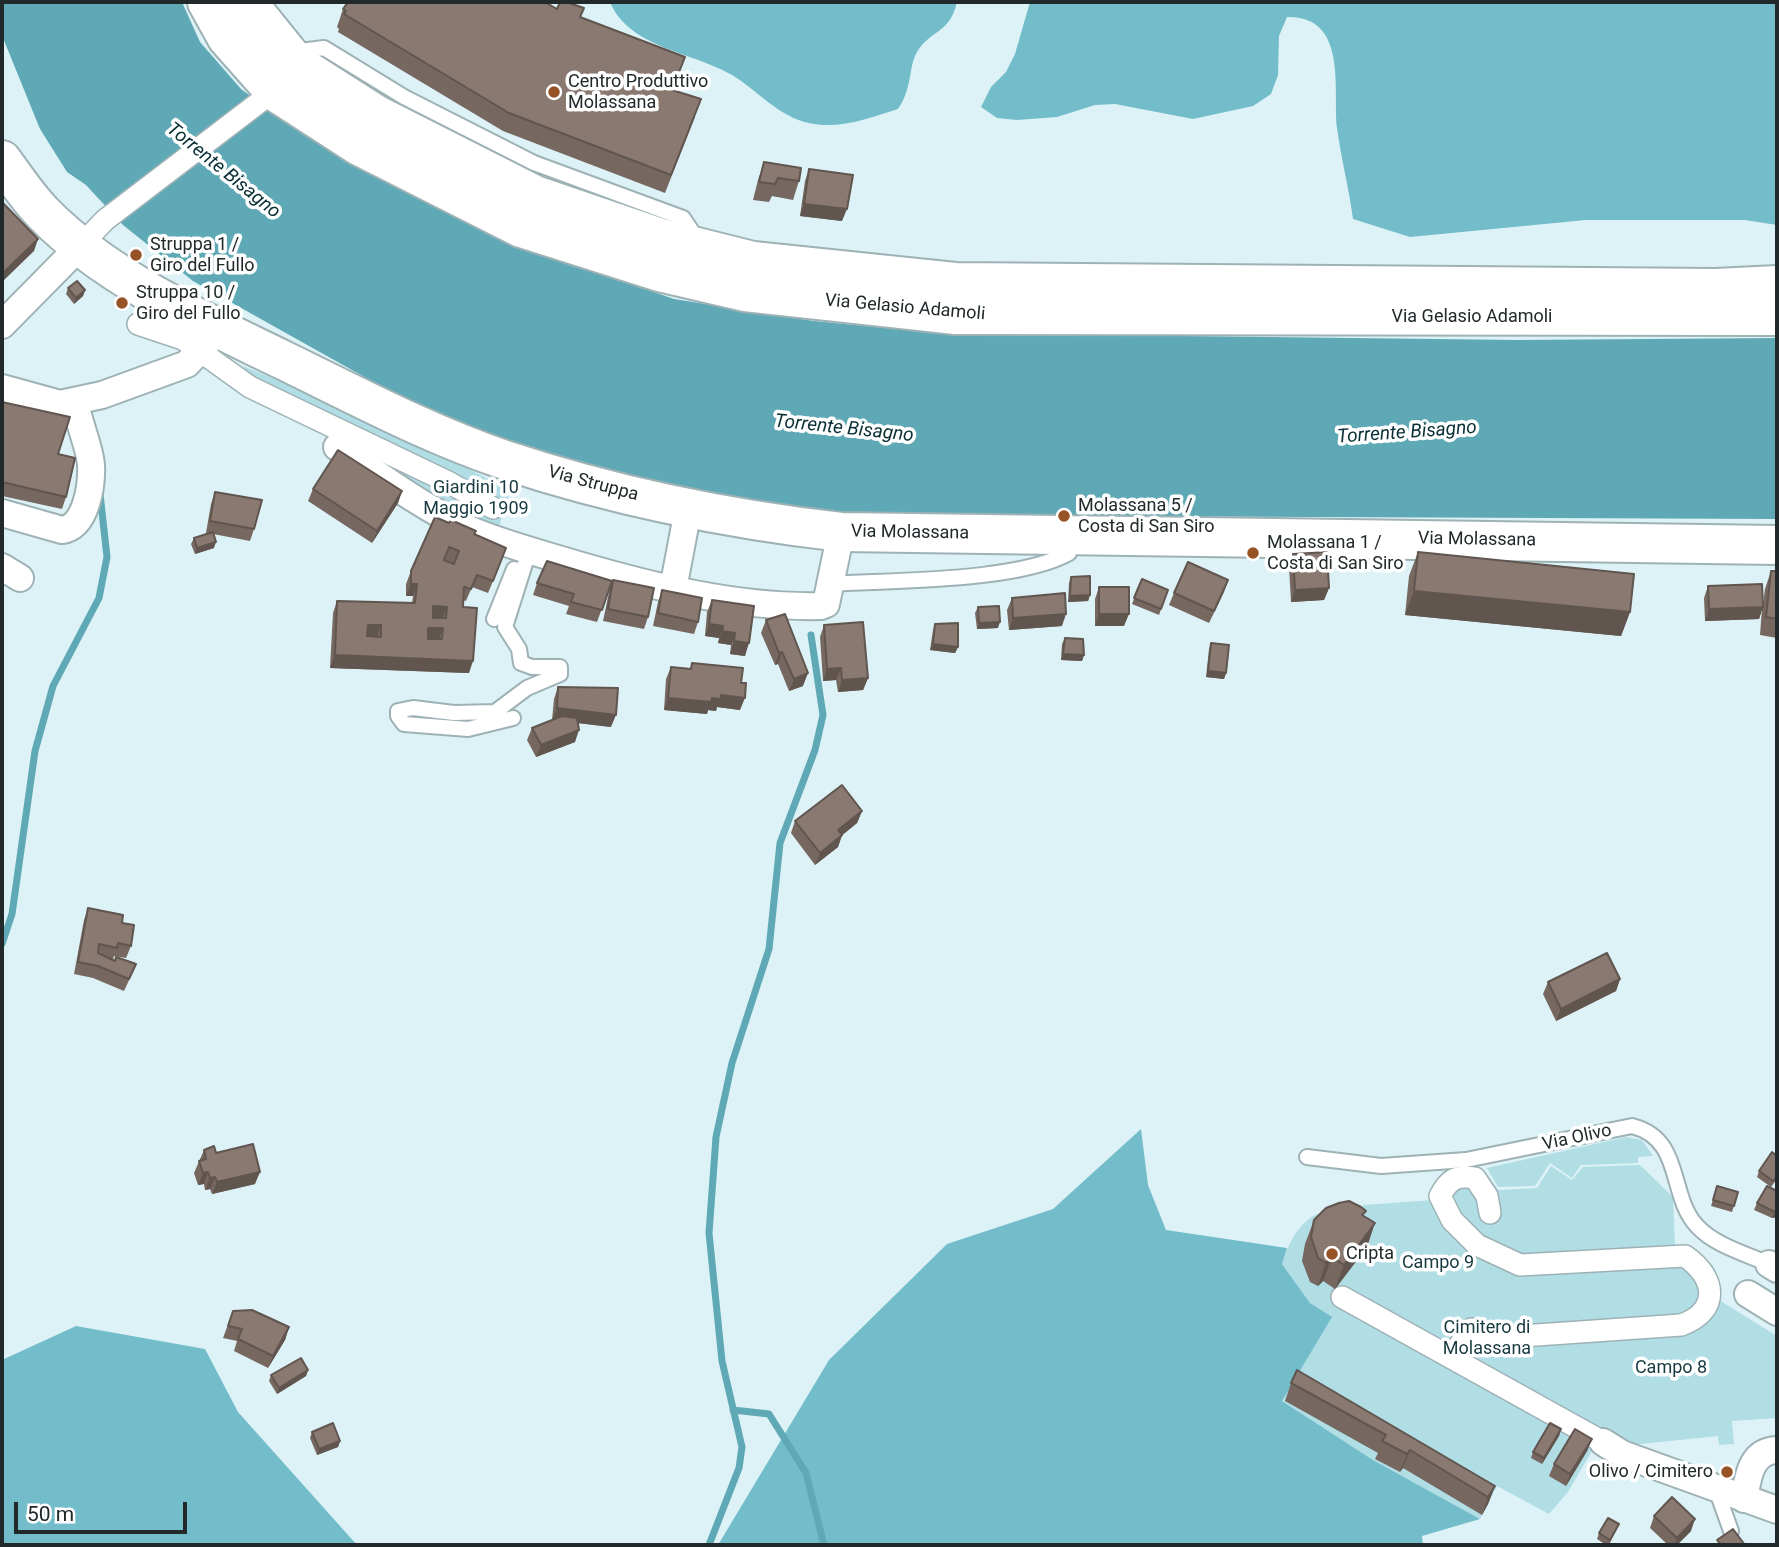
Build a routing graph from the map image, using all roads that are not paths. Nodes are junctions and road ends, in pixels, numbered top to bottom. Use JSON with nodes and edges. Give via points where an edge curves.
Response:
{"nodes":[{"id":1,"x":207,"y":2,"type":"edge"},
{"id":2,"x":247,"y":2,"type":"edge"},
{"id":3,"x":288,"y":53,"type":"junction"},
{"id":4,"x":270,"y":94,"type":"junction"},
{"id":5,"x":2,"y":160,"type":"edge"},
{"id":6,"x":93,"y":233,"type":"junction"},
{"id":7,"x":699,"y":243,"type":"dead end"},
{"id":8,"x":1777,"y":285,"type":"edge"},
{"id":9,"x":1777,"y":316,"type":"edge"},
{"id":10,"x":138,"y":324,"type":"dead end"},
{"id":11,"x":2,"y":325,"type":"edge"},
{"id":12,"x":211,"y":341,"type":"junction"},
{"id":13,"x":318,"y":377,"type":"junction"},
{"id":14,"x":2,"y":388,"type":"edge"},
{"id":15,"x":75,"y":401,"type":"junction"},
{"id":16,"x":328,"y":430,"type":"junction"},
{"id":17,"x":463,"y":491,"type":"junction"},
{"id":18,"x":494,"y":508,"type":"dead end"},
{"id":19,"x":688,"y":510,"type":"junction"},
{"id":20,"x":2,"y":513,"type":"edge"},
{"id":21,"x":467,"y":528,"type":"junction"},
{"id":22,"x":841,"y":532,"type":"junction"},
{"id":23,"x":1073,"y":534,"type":"junction"},
{"id":24,"x":1777,"y":545,"type":"edge"},
{"id":25,"x":526,"y":550,"type":"junction"},
{"id":26,"x":831,"y":584,"type":"junction"},
{"id":27,"x":673,"y":589,"type":"junction"},
{"id":28,"x":494,"y":619,"type":"dead end"},
{"id":29,"x":513,"y":718,"type":"dead end"},
{"id":30,"x":1307,"y":1157,"type":"dead end"},
{"id":31,"x":1490,"y":1213,"type":"dead end"},
{"id":32,"x":1773,"y":1267,"type":"edge"},
{"id":33,"x":1748,"y":1294,"type":"dead end"},
{"id":34,"x":1342,"y":1297,"type":"dead end"},
{"id":35,"x":1777,"y":1312,"type":"edge"},
{"id":36,"x":1451,"y":1357,"type":"junction"},
{"id":37,"x":1603,"y":1442,"type":"joint"},
{"id":38,"x":1777,"y":1450,"type":"edge"},
{"id":39,"x":1716,"y":1489,"type":"junction"},
{"id":40,"x":1744,"y":1499,"type":"junction"},
{"id":41,"x":1777,"y":1510,"type":"edge"},
{"id":42,"x":1731,"y":1531,"type":"edge"}],
"edges":[{"from":1,"to":4,"type":"main road","name":"Via Gelasio Adamoli"},
{"from":2,"to":3,"type":"main road","name":"Via Gelasio Adamoli"},
{"from":3,"to":7,"type":"lane","via":[[324,48],[404,97],[534,163],[683,218]]},
{"from":3,"to":8,"type":"main road","name":"Via Gelasio Adamoli","via":[[297,64],[377,115],[536,195],[661,238],[753,261],[955,282]]},
{"from":4,"to":6,"type":"street"},
{"from":4,"to":9,"type":"main road","name":"Via Gelasio Adamoli","via":[[359,146],[521,228],[659,272],[745,292],[956,315]]},
{"from":5,"to":6,"type":"main road","name":"Via Struppa","via":[[44,214]]},
{"from":6,"to":11,"type":"street"},
{"from":6,"to":12,"type":"main road","name":"Via Struppa","via":[[119,274]]},
{"from":10,"to":12,"type":"street","name":"Via Struppa","via":[[183,339]]},
{"from":12,"to":13,"type":"main road","name":"Via Struppa"},
{"from":12,"to":15,"type":"street","via":[[187,364]]},
{"from":12,"to":16,"type":"street","name":"Via Struppa","via":[[250,387]]},
{"from":13,"to":16,"type":"street"},
{"from":13,"to":19,"type":"main road","name":"Via Struppa","via":[[504,459]]},
{"from":14,"to":15,"type":"street","via":[[60,404]]},
{"from":15,"to":20,"type":"street","via":[[91,466],[79,521],[62,530]]},
{"from":16,"to":17,"type":"street","name":"Via Struppa"},
{"from":16,"to":21,"type":"street","via":[[411,496]]},
{"from":17,"to":18,"type":"street","name":"Via Struppa"},
{"from":17,"to":21,"type":"street"},
{"from":19,"to":22,"type":"main road","name":"Via Struppa"},
{"from":19,"to":27,"type":"street"},
{"from":21,"to":25,"type":"street"},
{"from":22,"to":23,"type":"main road","name":"Via Molassana"},
{"from":22,"to":26,"type":"street"},
{"from":23,"to":24,"type":"main road","name":"Via Molassana"},
{"from":23,"to":26,"type":"lane","via":[[1069,553],[1034,565],[965,576]]},
{"from":25,"to":27,"type":"street"},
{"from":25,"to":28,"type":"lane"},
{"from":25,"to":29,"type":"lane","via":[[505,627],[519,649],[521,663],[560,667],[560,674],[527,688],[495,712],[398,711],[404,724],[468,729]]},
{"from":26,"to":27,"type":"street","via":[[826,604],[821,606],[764,604]]},
{"from":30,"to":32,"type":"lane","name":"Via Olivo","via":[[1381,1166],[1466,1160],[1632,1126],[1651,1135],[1669,1153],[1697,1226]]},
{"from":31,"to":36,"type":"street","via":[[1488,1196],[1475,1178],[1460,1176],[1447,1182],[1440,1196],[1451,1220],[1477,1245],[1520,1265],[1685,1256],[1701,1267],[1710,1296],[1697,1319],[1681,1325],[1493,1338],[1471,1329]]},
{"from":33,"to":35,"type":"street"},
{"from":34,"to":36,"type":"street"},
{"from":36,"to":37,"type":"street"},
{"from":37,"to":39,"type":"street","via":[[1622,1454]]},
{"from":38,"to":40,"type":"street","via":[[1769,1450],[1751,1466]]},
{"from":39,"to":40,"type":"street"},
{"from":39,"to":42,"type":"lane"},
{"from":40,"to":41,"type":"street"}]}
